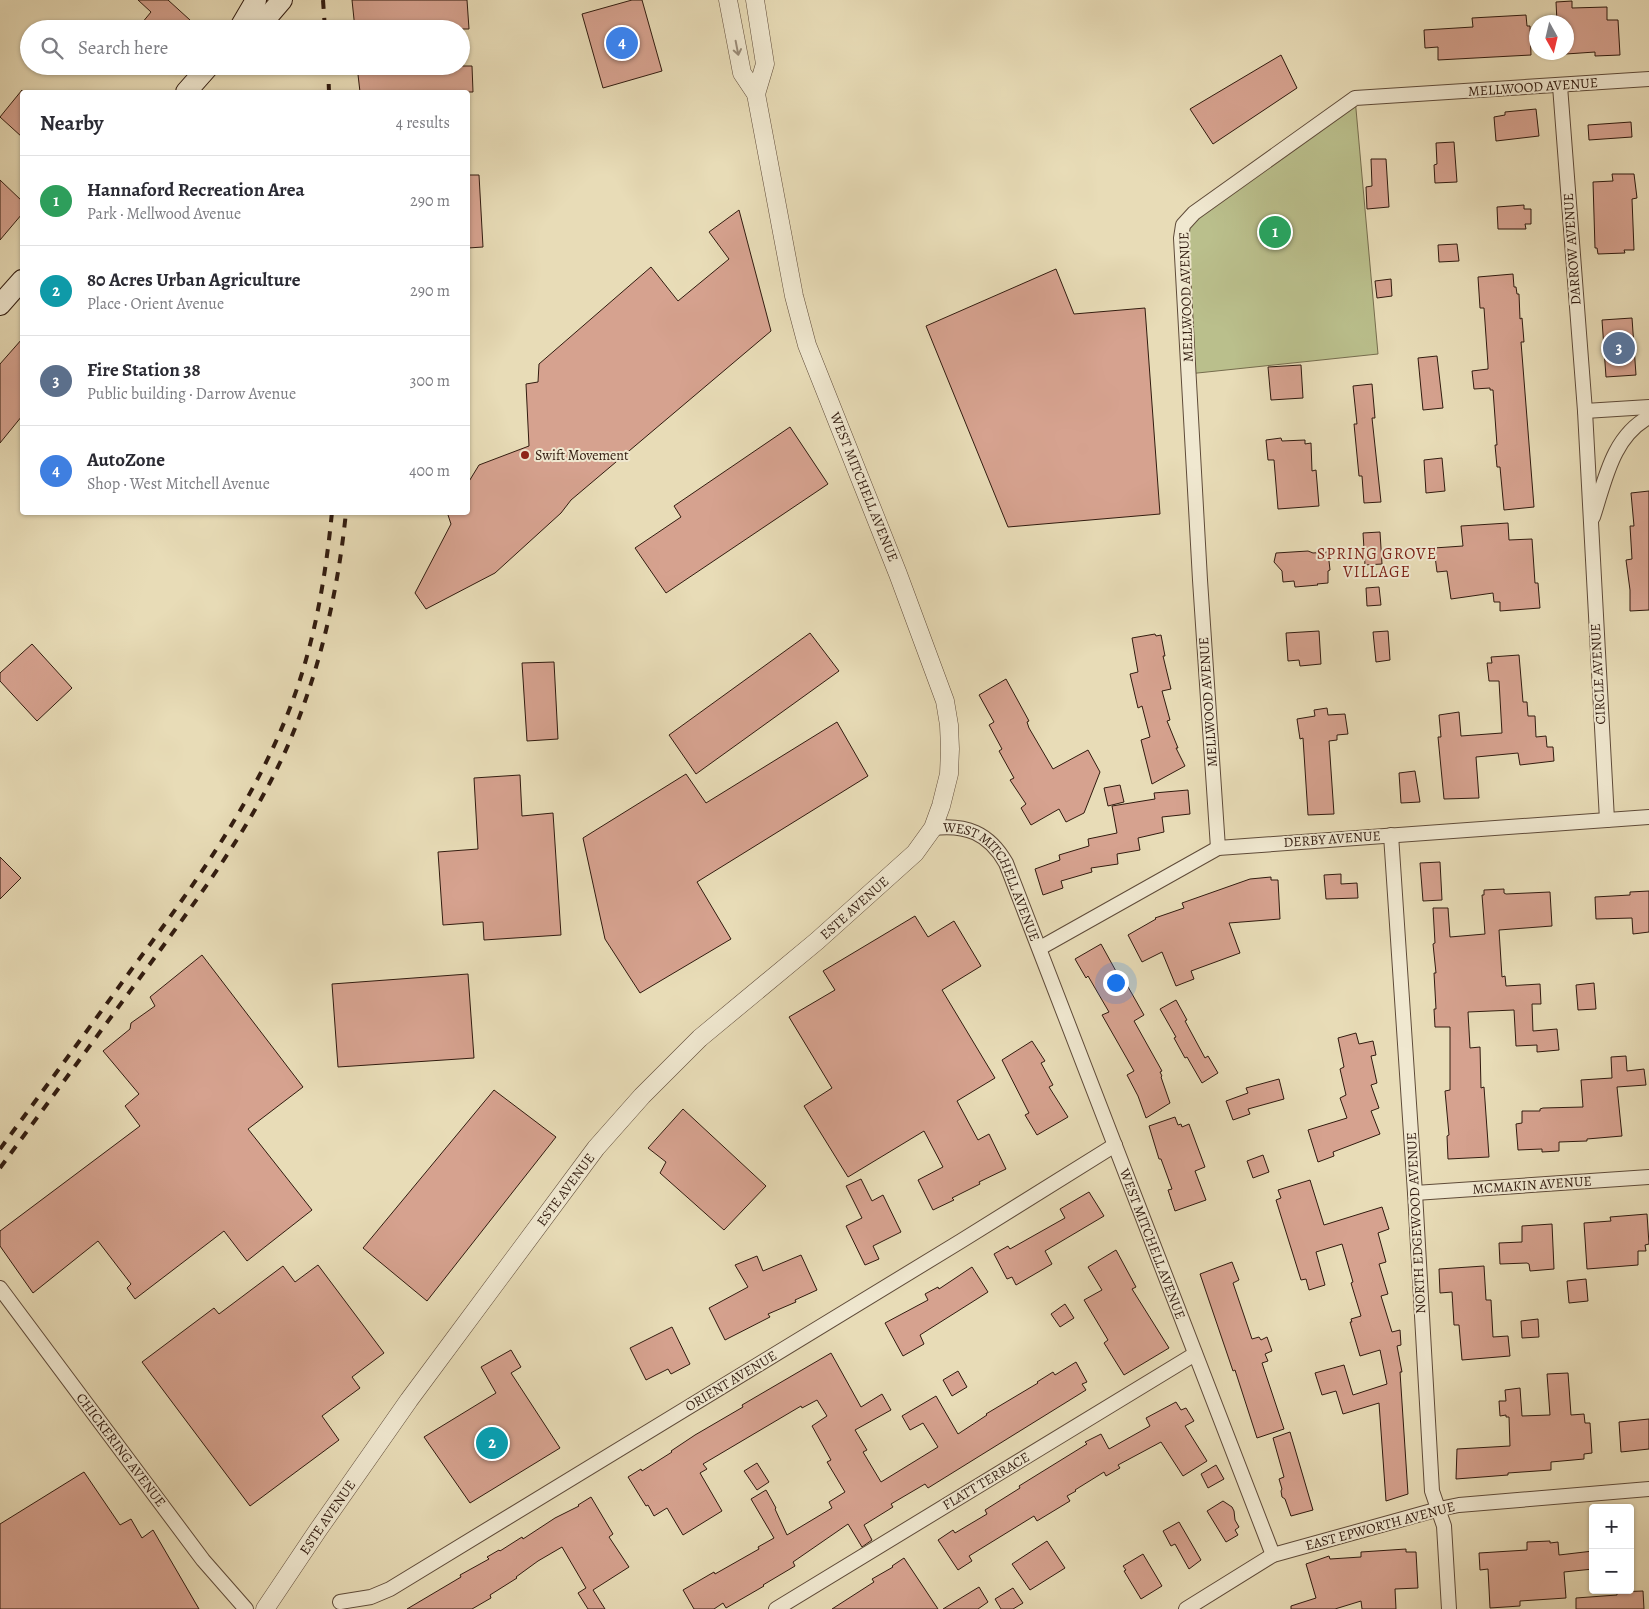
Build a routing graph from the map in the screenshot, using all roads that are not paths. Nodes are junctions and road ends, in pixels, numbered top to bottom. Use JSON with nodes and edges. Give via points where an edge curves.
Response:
{"nodes":[{"id":1,"x":256,"y":0,"type":"edge"},
{"id":2,"x":282,"y":0,"type":"edge"},
{"id":3,"x":728,"y":0,"type":"edge"},
{"id":4,"x":756,"y":0,"type":"edge"},
{"id":5,"x":244,"y":20,"type":"edge"},
{"id":6,"x":265,"y":20,"type":"edge"},
{"id":7,"x":201,"y":75,"type":"edge"},
{"id":8,"x":1649,"y":79,"type":"edge"},
{"id":9,"x":1560,"y":86,"type":"junction"},
{"id":10,"x":188,"y":90,"type":"edge"},
{"id":11,"x":756,"y":94,"type":"junction"},
{"id":12,"x":20,"y":282,"type":"edge"},
{"id":13,"x":0,"y":305,"type":"edge"},
{"id":14,"x":1649,"y":407,"type":"edge"},
{"id":15,"x":1585,"y":411,"type":"junction"},
{"id":16,"x":1649,"y":417,"type":"edge"},
{"id":17,"x":1590,"y":528,"type":"junction"},
{"id":18,"x":1649,"y":817,"type":"edge"},
{"id":19,"x":1607,"y":820,"type":"junction"},
{"id":20,"x":933,"y":828,"type":"junction"},
{"id":21,"x":1391,"y":835,"type":"junction"},
{"id":22,"x":1218,"y":848,"type":"junction"},
{"id":23,"x":1040,"y":948,"type":"junction"},
{"id":24,"x":1115,"y":1145,"type":"junction"},
{"id":25,"x":1649,"y":1178,"type":"edge"},
{"id":26,"x":1415,"y":1192,"type":"junction"},
{"id":27,"x":0,"y":1288,"type":"edge"},
{"id":28,"x":1196,"y":1354,"type":"junction"},
{"id":29,"x":1649,"y":1489,"type":"edge"},
{"id":30,"x":1439,"y":1509,"type":"junction"},
{"id":31,"x":1273,"y":1555,"type":"junction"},
{"id":32,"x":340,"y":1602,"type":"dead end"},
{"id":33,"x":246,"y":1609,"type":"edge"},
{"id":34,"x":265,"y":1609,"type":"edge"},
{"id":35,"x":776,"y":1609,"type":"edge"},
{"id":36,"x":1186,"y":1609,"type":"edge"},
{"id":37,"x":1449,"y":1609,"type":"edge"}],
"edges":[{"from":1,"to":5,"type":"main road"},
{"from":2,"to":6,"type":"main road"},
{"from":3,"to":11,"type":"street","name":"WEST MITCHELL AVENUE","one_way":true,"via":[[742,73]]},
{"from":4,"to":11,"type":"street","name":"WEST MITCHELL AVENUE","via":[[765,64]]},
{"from":7,"to":10,"type":"main road"},
{"from":8,"to":9,"type":"street","name":"MELLWOOD AVENUE"},
{"from":9,"to":15,"type":"street","name":"DARROW AVENUE"},
{"from":9,"to":22,"type":"street","name":"MELLWOOD AVENUE","via":[[1355,98],[1194,213],[1183,225],[1188,374]]},
{"from":11,"to":20,"type":"street","name":"WEST MITCHELL AVENUE","via":[[794,296],[807,345],[945,701],[950,749],[948,774]]},
{"from":12,"to":13,"type":"main road"},
{"from":14,"to":15,"type":"street"},
{"from":15,"to":17,"type":"street","name":"CIRCLE AVENUE"},
{"from":16,"to":17,"type":"street","name":"CIRCLE AVENUE","via":[[1621,442]]},
{"from":17,"to":19,"type":"street","name":"CIRCLE AVENUE"},
{"from":18,"to":19,"type":"street","name":"DERBY AVENUE"},
{"from":19,"to":21,"type":"street","name":"DERBY AVENUE"},
{"from":20,"to":23,"type":"street","name":"WEST MITCHELL AVENUE","via":[[968,829],[991,842],[1006,863]]},
{"from":20,"to":34,"type":"street","name":"ESTE AVENUE","via":[[915,853],[817,941],[700,1038],[596,1148],[409,1400]]},
{"from":21,"to":22,"type":"street","name":"DERBY AVENUE"},
{"from":21,"to":26,"type":"street","name":"NORTH EDGEWOOD AVENUE"},
{"from":22,"to":23,"type":"street","name":"DERBY AVENUE"},
{"from":23,"to":24,"type":"street","name":"WEST MITCHELL AVENUE"},
{"from":24,"to":28,"type":"street","name":"WEST MITCHELL AVENUE"},
{"from":24,"to":32,"type":"street","name":"ORIENT AVENUE","via":[[390,1589],[371,1597]]},
{"from":25,"to":26,"type":"street","name":"MCMAKIN AVENUE"},
{"from":26,"to":30,"type":"street","name":"NORTH EDGEWOOD AVENUE","via":[[1432,1491]]},
{"from":27,"to":33,"type":"street","name":"CHICKERING AVENUE","via":[[203,1560]]},
{"from":28,"to":31,"type":"street","name":"WEST MITCHELL AVENUE"},
{"from":28,"to":35,"type":"street","name":"FLATT TERRACE"},
{"from":29,"to":30,"type":"street","name":"EAST EPWORTH AVENUE"},
{"from":30,"to":31,"type":"street","name":"EAST EPWORTH AVENUE"},
{"from":30,"to":37,"type":"street","name":"NORTH EDGEWOOD AVENUE","via":[[1444,1526]]},
{"from":31,"to":36,"type":"street","name":"EAST EPWORTH AVENUE"}]}
